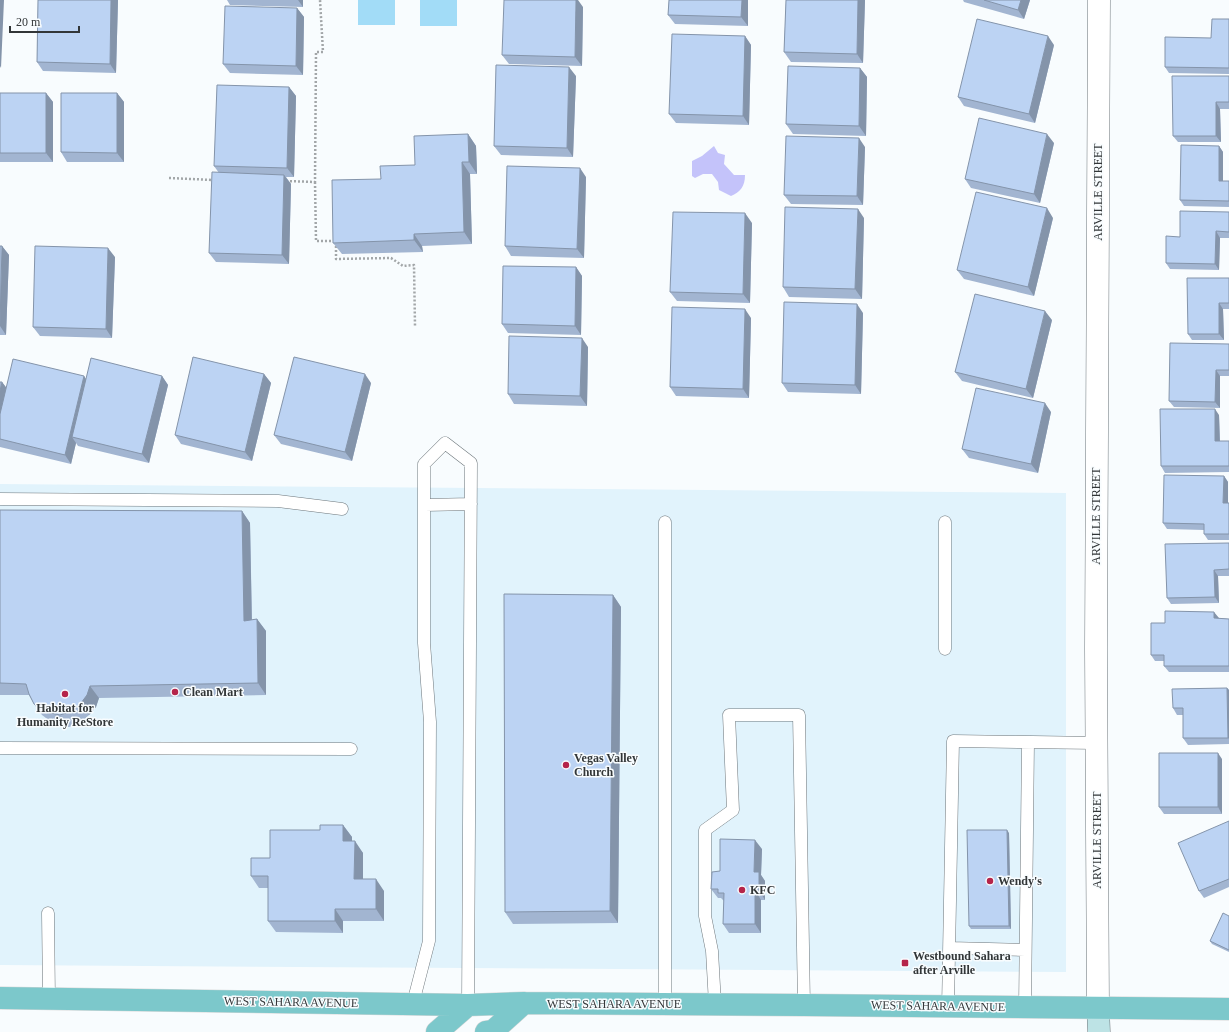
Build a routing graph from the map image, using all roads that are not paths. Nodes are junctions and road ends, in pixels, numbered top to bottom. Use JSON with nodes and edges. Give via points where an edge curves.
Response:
{"nodes":[{"id":1,"x":1099,"y":0,"type":"edge"},
{"id":2,"x":0,"y":499,"type":"edge"},
{"id":3,"x":472,"y":504,"type":"junction"},
{"id":4,"x":425,"y":505,"type":"junction"},
{"id":5,"x":342,"y":509,"type":"dead end"},
{"id":6,"x":665,"y":522,"type":"dead end"},
{"id":7,"x":945,"y":522,"type":"dead end"},
{"id":8,"x":945,"y":649,"type":"dead end"},
{"id":9,"x":1028,"y":742,"type":"junction"},
{"id":10,"x":1097,"y":743,"type":"junction"},
{"id":11,"x":0,"y":748,"type":"edge"},
{"id":12,"x":351,"y":749,"type":"dead end"},
{"id":13,"x":48,"y":913,"type":"dead end"},
{"id":14,"x":950,"y":948,"type":"junction"},
{"id":15,"x":1026,"y":950,"type":"junction"},
{"id":16,"x":0,"y":998,"type":"edge"},
{"id":17,"x":49,"y":998,"type":"junction"},
{"id":18,"x":413,"y":1003,"type":"junction"},
{"id":19,"x":524,"y":1004,"type":"junction"},
{"id":20,"x":665,"y":1004,"type":"junction"},
{"id":21,"x":715,"y":1004,"type":"junction"},
{"id":22,"x":468,"y":1005,"type":"junction"},
{"id":23,"x":804,"y":1005,"type":"junction"},
{"id":24,"x":948,"y":1006,"type":"junction"},
{"id":25,"x":1026,"y":1007,"type":"junction"},
{"id":26,"x":1098,"y":1008,"type":"junction"},
{"id":27,"x":1229,"y":1009,"type":"edge"},
{"id":28,"x":437,"y":1032,"type":"edge"},
{"id":29,"x":486,"y":1032,"type":"edge"},
{"id":30,"x":1099,"y":1032,"type":"edge"}],
"edges":[{"from":1,"to":10,"type":"street","name":"ARVILLE STREET"},
{"from":2,"to":5,"type":"lane","via":[[278,501]]},
{"from":3,"to":4,"type":"lane"},
{"from":3,"to":4,"type":"lane","via":[[471,464],[445,443],[424,464]]},
{"from":3,"to":22,"type":"lane"},
{"from":4,"to":18,"type":"lane","via":[[424,643],[430,722],[430,941]]},
{"from":6,"to":20,"type":"lane"},
{"from":7,"to":8,"type":"lane"},
{"from":9,"to":10,"type":"lane"},
{"from":9,"to":14,"type":"lane","via":[[953,741]]},
{"from":9,"to":15,"type":"lane"},
{"from":10,"to":26,"type":"street","name":"ARVILLE STREET"},
{"from":11,"to":12,"type":"lane"},
{"from":13,"to":17,"type":"lane"},
{"from":14,"to":15,"type":"lane"},
{"from":14,"to":24,"type":"lane"},
{"from":15,"to":25,"type":"lane"},
{"from":16,"to":17,"type":"main road","name":"WEST SAHARA AVENUE"},
{"from":17,"to":18,"type":"main road","name":"WEST SAHARA AVENUE"},
{"from":18,"to":22,"type":"main road","name":"WEST SAHARA AVENUE"},
{"from":19,"to":20,"type":"main road","name":"WEST SAHARA AVENUE"},
{"from":19,"to":22,"type":"main road","name":"WEST SAHARA AVENUE"},
{"from":19,"to":29,"type":"main road","via":[[493,1031]]},
{"from":20,"to":21,"type":"main road","name":"WEST SAHARA AVENUE"},
{"from":21,"to":23,"type":"main road","name":"WEST SAHARA AVENUE"},
{"from":21,"to":23,"type":"lane","via":[[712,950],[705,916],[705,830],[733,810],[729,715],[799,715]]},
{"from":22,"to":28,"type":"main road"},
{"from":23,"to":24,"type":"main road","name":"WEST SAHARA AVENUE"},
{"from":24,"to":25,"type":"main road","name":"WEST SAHARA AVENUE"},
{"from":25,"to":26,"type":"main road","name":"WEST SAHARA AVENUE"},
{"from":26,"to":27,"type":"main road","name":"WEST SAHARA AVENUE"},
{"from":26,"to":30,"type":"main road","name":"ARVILLE STREET"}]}
